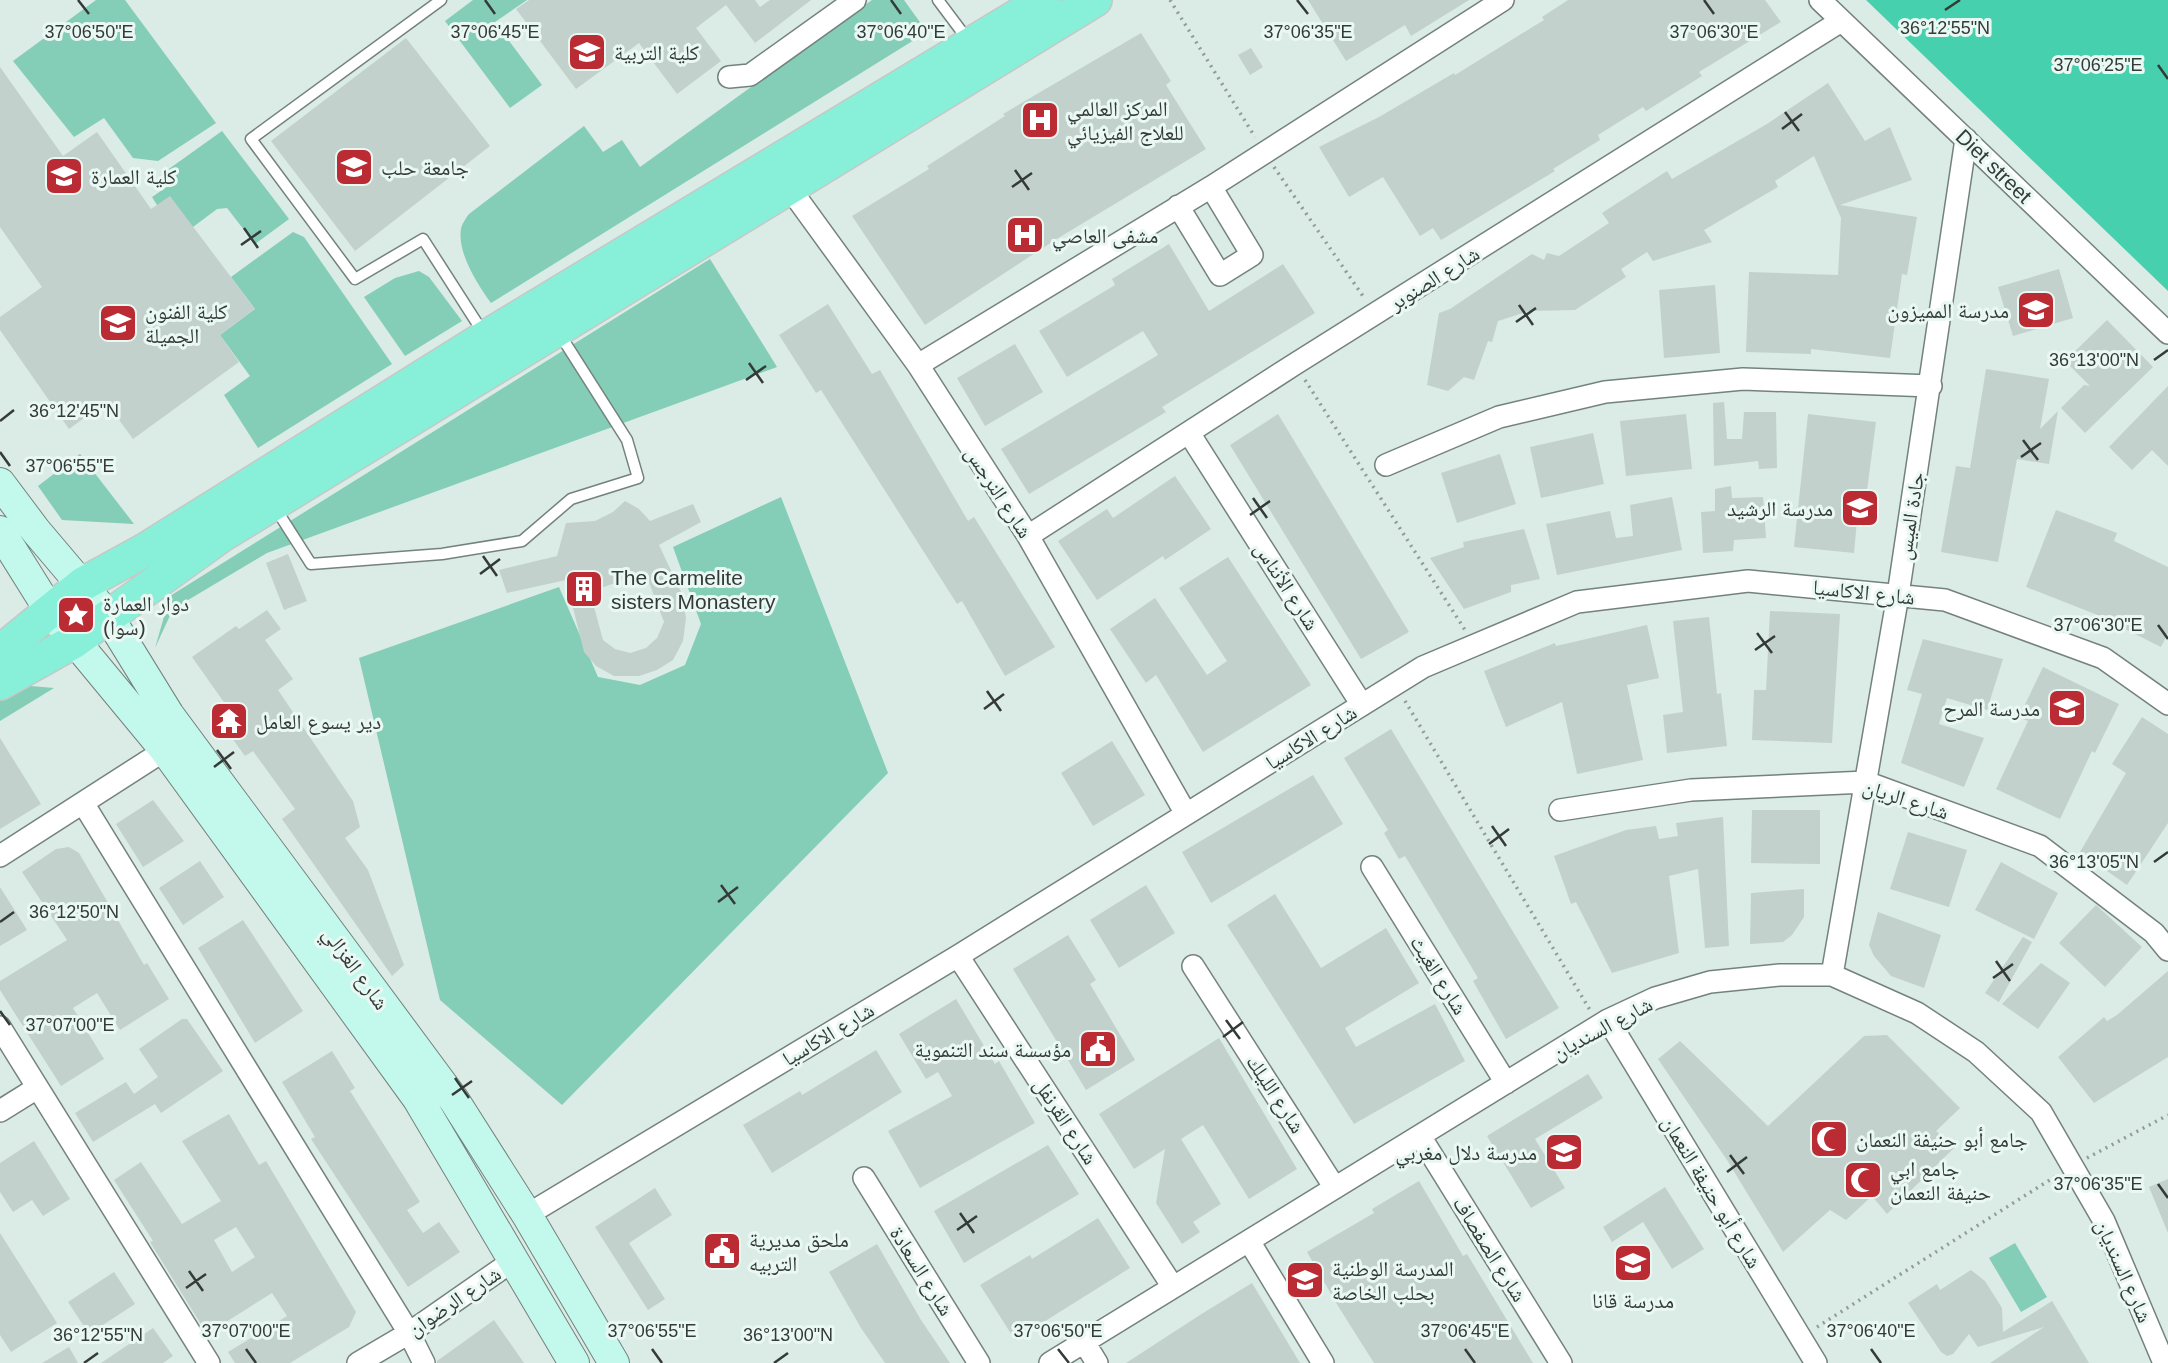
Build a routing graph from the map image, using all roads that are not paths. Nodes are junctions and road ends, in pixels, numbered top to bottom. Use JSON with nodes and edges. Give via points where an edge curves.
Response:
{"nodes":[{"id":1,"x":441,"y":0,"type":"edge"},
{"id":2,"x":855,"y":0,"type":"edge"},
{"id":3,"x":938,"y":0,"type":"edge"},
{"id":4,"x":1044,"y":0,"type":"edge"},
{"id":5,"x":1095,"y":0,"type":"edge"},
{"id":6,"x":1503,"y":0,"type":"edge"},
{"id":7,"x":1820,"y":0,"type":"edge"},
{"id":8,"x":1841,"y":21,"type":"junction"},
{"id":9,"x":972,"y":45,"type":"junction"},
{"id":10,"x":729,"y":77,"type":"dead end"},
{"id":11,"x":1966,"y":139,"type":"junction"},
{"id":12,"x":788,"y":186,"type":"junction"},
{"id":13,"x":1210,"y":187,"type":"junction"},
{"id":14,"x":1178,"y":206,"type":"junction"},
{"id":15,"x":556,"y":329,"type":"junction"},
{"id":16,"x":2168,"y":334,"type":"edge"},
{"id":17,"x":486,"y":337,"type":"junction"},
{"id":18,"x":918,"y":365,"type":"junction"},
{"id":19,"x":1931,"y":386,"type":"junction"},
{"id":20,"x":1189,"y":433,"type":"junction"},
{"id":21,"x":1386,"y":465,"type":"dead end"},
{"id":22,"x":0,"y":483,"type":"edge"},
{"id":23,"x":273,"y":504,"type":"junction"},
{"id":24,"x":0,"y":531,"type":"edge"},
{"id":25,"x":1028,"y":536,"type":"junction"},
{"id":26,"x":83,"y":584,"type":"junction"},
{"id":27,"x":1898,"y":595,"type":"junction"},
{"id":28,"x":50,"y":611,"type":"junction"},
{"id":29,"x":108,"y":616,"type":"junction"},
{"id":30,"x":73,"y":642,"type":"junction"},
{"id":31,"x":0,"y":652,"type":"edge"},
{"id":32,"x":0,"y":684,"type":"edge"},
{"id":33,"x":2168,"y":704,"type":"edge"},
{"id":34,"x":1362,"y":705,"type":"junction"},
{"id":35,"x":165,"y":750,"type":"junction"},
{"id":36,"x":1866,"y":782,"type":"junction"},
{"id":37,"x":83,"y":803,"type":"junction"},
{"id":38,"x":1560,"y":810,"type":"dead end"},
{"id":39,"x":1186,"y":814,"type":"junction"},
{"id":40,"x":0,"y":856,"type":"edge"},
{"id":41,"x":1373,"y":867,"type":"dead end"},
{"id":42,"x":2168,"y":950,"type":"edge"},
{"id":43,"x":958,"y":956,"type":"junction"},
{"id":44,"x":1193,"y":966,"type":"dead end"},
{"id":45,"x":1832,"y":975,"type":"junction"},
{"id":46,"x":1603,"y":1023,"type":"junction"},
{"id":47,"x":0,"y":1027,"type":"edge"},
{"id":48,"x":1506,"y":1083,"type":"junction"},
{"id":49,"x":37,"y":1088,"type":"junction"},
{"id":50,"x":0,"y":1111,"type":"edge"},
{"id":51,"x":1420,"y":1136,"type":"junction"},
{"id":52,"x":864,"y":1178,"type":"dead end"},
{"id":53,"x":1335,"y":1188,"type":"junction"},
{"id":54,"x":527,"y":1215,"type":"junction"},
{"id":55,"x":1248,"y":1241,"type":"junction"},
{"id":56,"x":514,"y":1260,"type":"junction"},
{"id":57,"x":1173,"y":1287,"type":"junction"},
{"id":58,"x":409,"y":1333,"type":"junction"},
{"id":59,"x":1084,"y":1342,"type":"junction"},
{"id":60,"x":209,"y":1363,"type":"edge"},
{"id":61,"x":358,"y":1363,"type":"edge"},
{"id":62,"x":424,"y":1363,"type":"edge"},
{"id":63,"x":574,"y":1363,"type":"edge"},
{"id":64,"x":614,"y":1363,"type":"edge"},
{"id":65,"x":979,"y":1363,"type":"edge"},
{"id":66,"x":1050,"y":1363,"type":"edge"},
{"id":67,"x":1097,"y":1363,"type":"edge"},
{"id":68,"x":1323,"y":1363,"type":"edge"},
{"id":69,"x":1560,"y":1363,"type":"edge"},
{"id":70,"x":1816,"y":1363,"type":"edge"},
{"id":71,"x":2164,"y":1363,"type":"edge"}],
"edges":[{"from":1,"to":17,"type":"lane","via":[[251,139],[355,279],[424,239]]},
{"from":2,"to":10,"type":"street","via":[[750,75]]},
{"from":3,"to":9,"type":"lane"},
{"from":4,"to":9,"type":"main road"},
{"from":5,"to":12,"type":"main road"},
{"from":6,"to":13,"type":"street"},
{"from":7,"to":8,"type":"street","name":"Diet street"},
{"from":8,"to":11,"type":"street","name":"Diet street"},
{"from":8,"to":20,"type":"street","name":"شارع الصنوبر"},
{"from":9,"to":17,"type":"main road"},
{"from":11,"to":16,"type":"street","name":"Diet street"},
{"from":11,"to":19,"type":"street","name":"جادة الميس"},
{"from":12,"to":15,"type":"main road"},
{"from":12,"to":18,"type":"street","name":"شارع النرجس"},
{"from":13,"to":14,"type":"street"},
{"from":13,"to":14,"type":"street","via":[[1252,255],[1220,275]]},
{"from":14,"to":18,"type":"street"},
{"from":15,"to":23,"type":"main road"},
{"from":15,"to":23,"type":"lane","via":[[627,440],[638,478],[571,499],[522,541],[442,554],[311,564]]},
{"from":17,"to":26,"type":"main road"},
{"from":18,"to":25,"type":"street","name":"شارع النرجس"},
{"from":19,"to":21,"type":"street","via":[[1743,379],[1605,392],[1499,417]]},
{"from":19,"to":27,"type":"street","name":"جادة الميس"},
{"from":20,"to":25,"type":"street","name":"شارع الصنوبر"},
{"from":20,"to":34,"type":"street","name":"شارع الأنناس"},
{"from":22,"to":26,"type":"main road","name":"شارع الغزالي"},
{"from":23,"to":29,"type":"main road"},
{"from":24,"to":28,"type":"main road","name":"شارع الغزالي"},
{"from":25,"to":39,"type":"street","name":"شارع النرجس"},
{"from":26,"to":28,"type":"main road"},
{"from":26,"to":29,"type":"main road","name":"شارع الغزالي"},
{"from":27,"to":33,"type":"street","name":"شارع الاكاسيا","via":[[1945,600],[2102,658]]},
{"from":27,"to":34,"type":"street","name":"شارع الاكاسيا","via":[[1748,581],[1577,602],[1474,644]]},
{"from":27,"to":36,"type":"street","name":"جادة الميس"},
{"from":28,"to":30,"type":"main road","name":"شارع الغزالي"},
{"from":28,"to":31,"type":"main road"},
{"from":29,"to":30,"type":"main road"},
{"from":29,"to":54,"type":"main road","name":"شارع الغزالي","via":[[169,715],[454,1100]]},
{"from":30,"to":32,"type":"main road"},
{"from":30,"to":35,"type":"main road","name":"شارع الغزالي","via":[[129,702]]},
{"from":34,"to":39,"type":"street","name":"شارع الاكاسيا"},
{"from":35,"to":37,"type":"street"},
{"from":35,"to":56,"type":"main road","name":"شارع الغزالي","via":[[418,1100]]},
{"from":36,"to":38,"type":"street","name":"شارع الريان","via":[[1691,790]]},
{"from":36,"to":42,"type":"street","name":"شارع الريان","via":[[2040,846],[2154,933]]},
{"from":36,"to":45,"type":"street","name":"جادة الميس"},
{"from":37,"to":40,"type":"street"},
{"from":37,"to":58,"type":"street"},
{"from":39,"to":43,"type":"street","name":"شارع الاكاسيا"},
{"from":41,"to":48,"type":"street","name":"شارع الغيث"},
{"from":43,"to":54,"type":"street","name":"شارع الاكاسيا"},
{"from":43,"to":57,"type":"street","name":"شارع القرنفل"},
{"from":44,"to":53,"type":"street","name":"شارع الليلك"},
{"from":45,"to":46,"type":"street","name":"شارع السنديان","via":[[1710,982],[1654,998]]},
{"from":45,"to":71,"type":"street","name":"شارع السنديان","via":[[1917,1013],[1976,1052],[2041,1111],[2104,1221]]},
{"from":46,"to":48,"type":"street","name":"شارع السنديان"},
{"from":46,"to":70,"type":"street","name":"شارع أبو حنيفة النعمان"},
{"from":47,"to":49,"type":"street"},
{"from":48,"to":51,"type":"street","name":"شارع السنديان"},
{"from":49,"to":50,"type":"street"},
{"from":49,"to":60,"type":"street"},
{"from":51,"to":53,"type":"street","name":"شارع السنديان"},
{"from":51,"to":69,"type":"street","name":"شارع الصفصاف"},
{"from":52,"to":65,"type":"street","name":"شارع السعادة"},
{"from":53,"to":55,"type":"street","name":"شارع السنديان"},
{"from":54,"to":64,"type":"main road","name":"شارع الغزالي"},
{"from":55,"to":57,"type":"street","name":"شارع السنديان"},
{"from":55,"to":68,"type":"street"},
{"from":56,"to":58,"type":"street","name":"شارع الرضوان"},
{"from":56,"to":63,"type":"main road","name":"شارع الغزالي"},
{"from":57,"to":59,"type":"street","name":"شارع السنديان"},
{"from":58,"to":61,"type":"street","name":"شارع الرضوان"},
{"from":58,"to":62,"type":"street"},
{"from":59,"to":66,"type":"street","name":"شارع السنديان"},
{"from":59,"to":67,"type":"street"}]}
